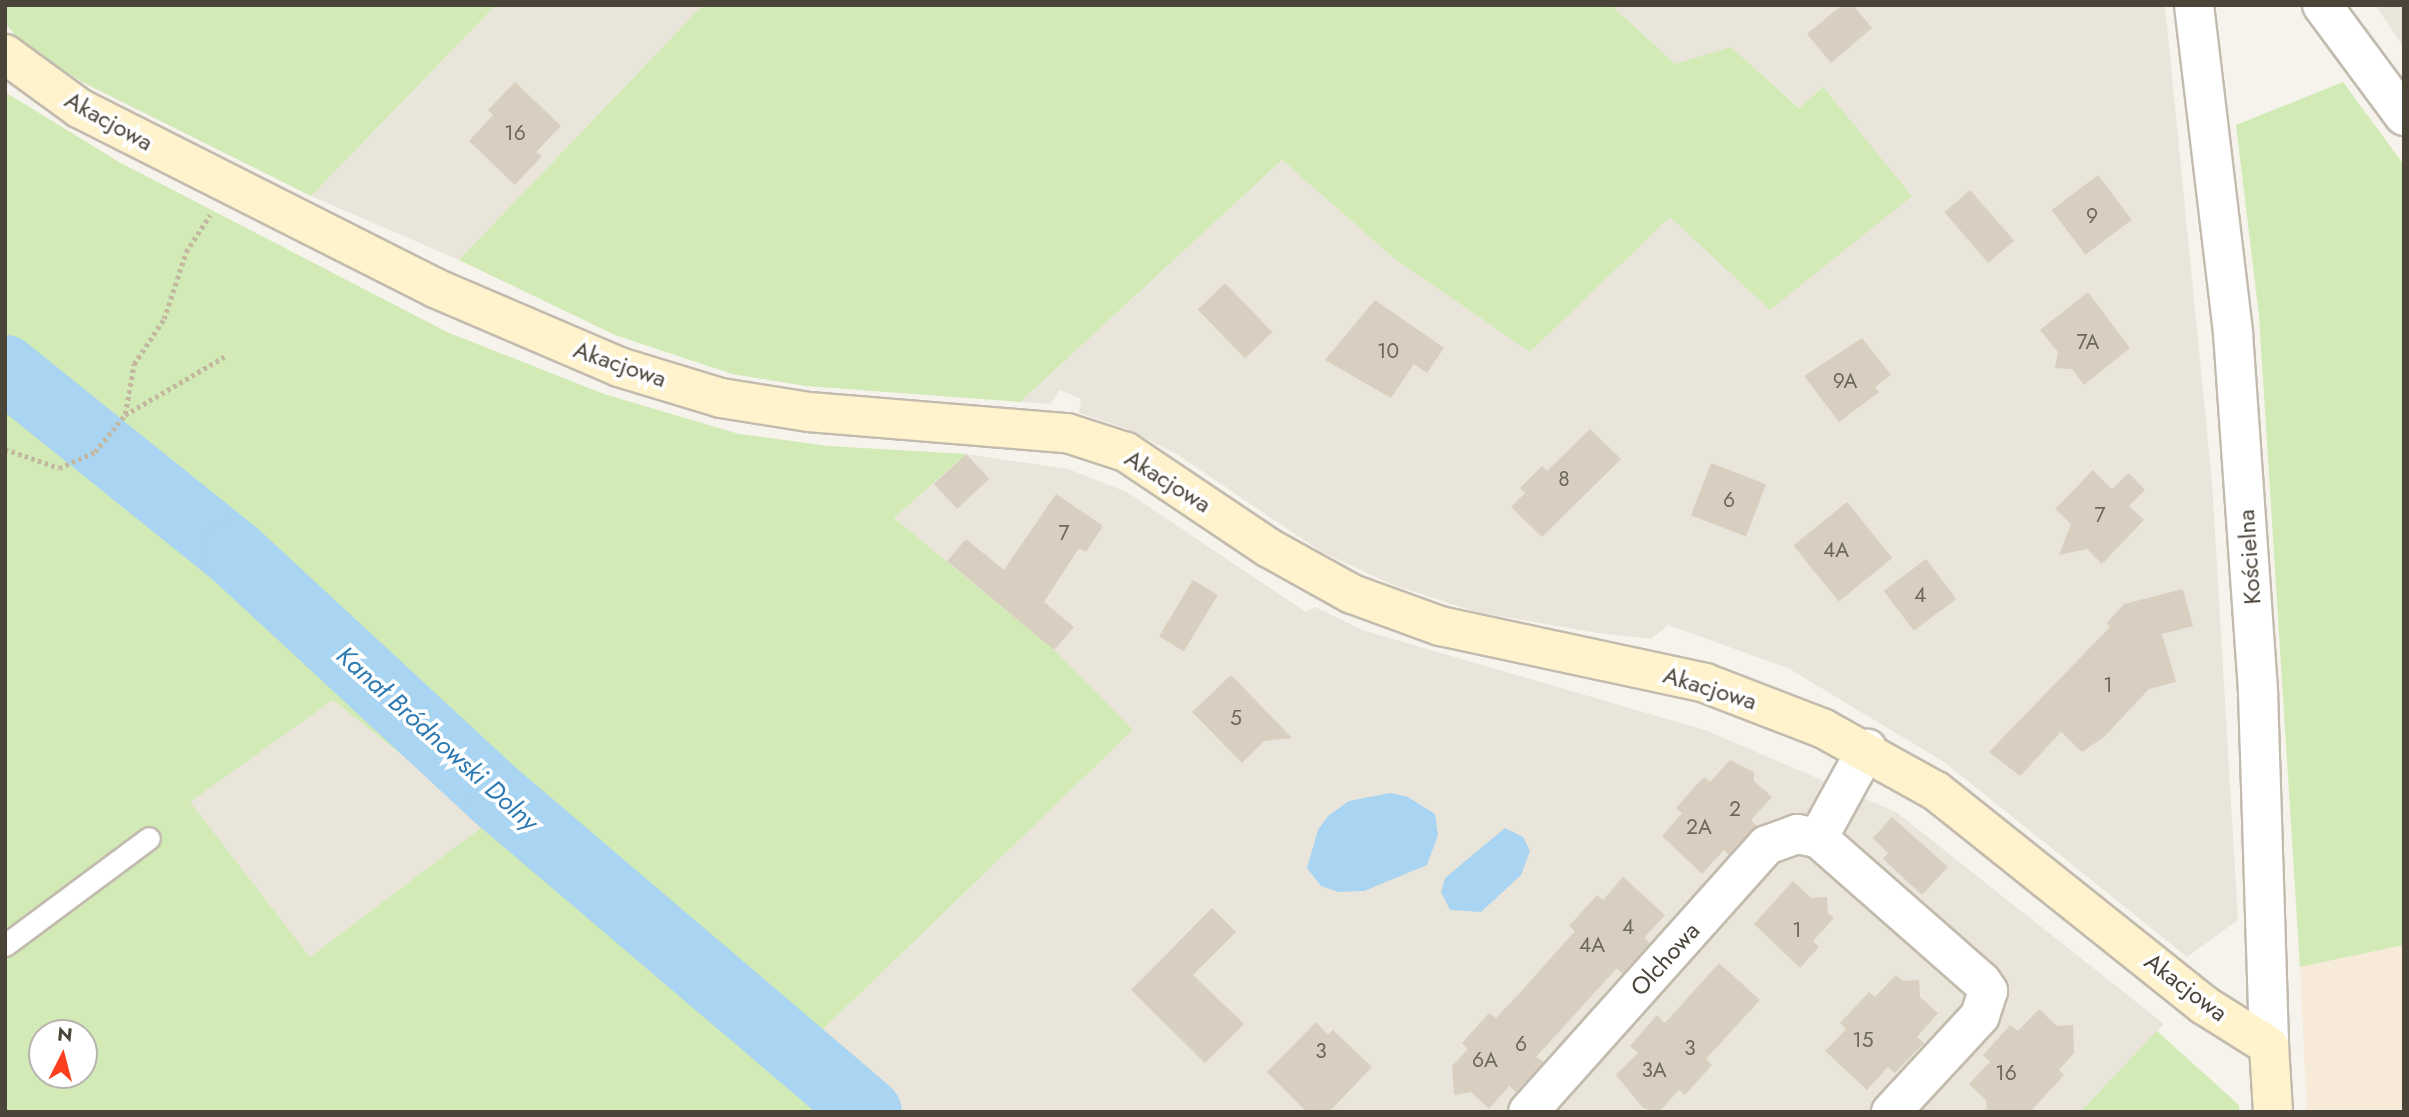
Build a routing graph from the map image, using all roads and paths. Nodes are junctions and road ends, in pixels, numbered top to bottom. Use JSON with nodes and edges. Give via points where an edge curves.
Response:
{"nodes":[{"id":1,"x":2194,"y":5,"type":"edge"},
{"id":2,"x":2322,"y":5,"type":"edge"},
{"id":3,"x":5,"y":54,"type":"edge"},
{"id":4,"x":2404,"y":116,"type":"edge"},
{"id":5,"x":230,"y":185,"type":"junction"},
{"id":6,"x":224,"y":357,"type":"dead end"},
{"id":7,"x":125,"y":415,"type":"junction"},
{"id":8,"x":5,"y":449,"type":"edge"},
{"id":9,"x":1867,"y":749,"type":"junction"},
{"id":10,"x":149,"y":838,"type":"dead end"},
{"id":11,"x":1818,"y":838,"type":"junction"},
{"id":12,"x":5,"y":945,"type":"edge"},
{"id":13,"x":2269,"y":1046,"type":"junction"},
{"id":14,"x":1528,"y":1112,"type":"edge"},
{"id":15,"x":1891,"y":1112,"type":"edge"},
{"id":16,"x":2273,"y":1112,"type":"edge"}],
"edges":[{"from":1,"to":13,"type":"street","name":"Kościelna","via":[[2234,347],[2258,692]]},
{"from":2,"to":4,"type":"street"},
{"from":3,"to":5,"type":"street","name":"Akacjowa","via":[[79,108]]},
{"from":5,"to":7,"type":"path","via":[[186,252],[164,318],[134,364]]},
{"from":5,"to":9,"type":"street","name":"Akacjowa","via":[[446,293],[620,367],[721,398],[809,412],[1067,433],[1126,452],[1269,548],[1352,594],[1440,626],[1705,682],[1785,711]]},
{"from":6,"to":7,"type":"path"},
{"from":7,"to":8,"type":"path","via":[[95,452],[59,468]]},
{"from":9,"to":11,"type":"street"},
{"from":9,"to":13,"type":"street","name":"Akacjowa","via":[[1936,791],[2204,1004]]},
{"from":10,"to":12,"type":"lane"},
{"from":11,"to":14,"type":"street","name":"Olchowa","via":[[1782,836],[1768,845]]},
{"from":11,"to":15,"type":"street","via":[[1987,991],[1980,1016]]},
{"from":13,"to":16,"type":"street","name":"Kościelna"}]}
